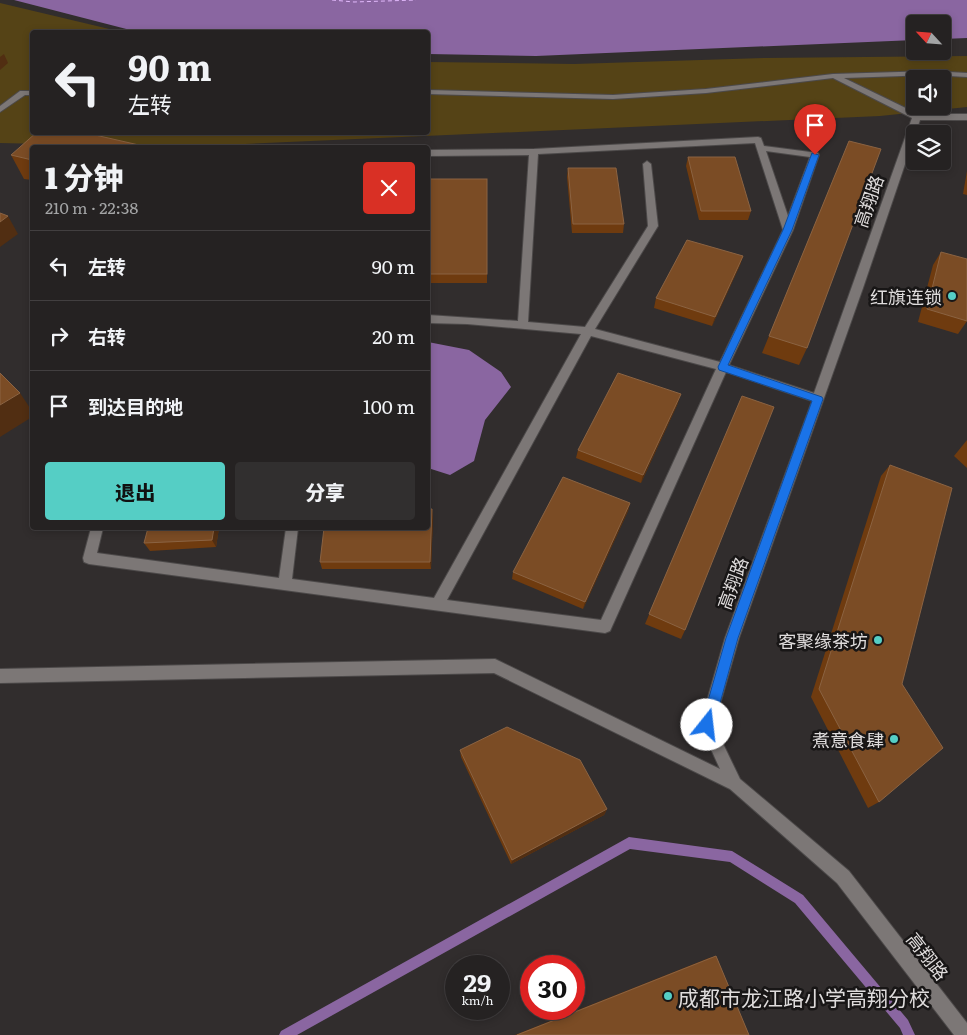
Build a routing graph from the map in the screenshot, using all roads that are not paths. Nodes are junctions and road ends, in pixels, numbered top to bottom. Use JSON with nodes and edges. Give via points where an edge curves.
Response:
{"nodes":[{"id":1,"x":967,"y":75,"type":"edge"},
{"id":2,"x":833,"y":76,"type":"junction"},
{"id":3,"x":430,"y":92,"type":"edge"},
{"id":4,"x":30,"y":94,"type":"edge"},
{"id":5,"x":0,"y":110,"type":"edge"},
{"id":6,"x":967,"y":117,"type":"edge"},
{"id":7,"x":917,"y":118,"type":"junction"},
{"id":8,"x":761,"y":148,"type":"junction"},
{"id":9,"x":534,"y":152,"type":"junction"},
{"id":10,"x":430,"y":153,"type":"edge"},
{"id":11,"x":647,"y":164,"type":"dead end"},
{"id":12,"x":788,"y":230,"type":"junction"},
{"id":13,"x":430,"y":319,"type":"edge"},
{"id":14,"x":523,"y":326,"type":"junction"},
{"id":15,"x":588,"y":331,"type":"junction"},
{"id":16,"x":723,"y":367,"type":"junction"},
{"id":17,"x":818,"y":399,"type":"junction"},
{"id":18,"x":96,"y":530,"type":"edge"},
{"id":19,"x":292,"y":530,"type":"edge"},
{"id":20,"x":285,"y":583,"type":"junction"},
{"id":21,"x":438,"y":604,"type":"junction"},
{"id":22,"x":0,"y":676,"type":"edge"},
{"id":23,"x":735,"y":784,"type":"junction"},
{"id":24,"x":965,"y":1035,"type":"edge"}],
"edges":[{"from":1,"to":2,"type":"street"},
{"from":2,"to":3,"type":"street","via":[[706,91],[613,97]]},
{"from":2,"to":7,"type":"street"},
{"from":4,"to":5,"type":"street","via":[[23,93]]},
{"from":6,"to":7,"type":"street"},
{"from":7,"to":17,"type":"street","name":"高翔路"},
{"from":8,"to":9,"type":"street","via":[[758,140]]},
{"from":8,"to":12,"type":"street"},
{"from":8,"to":12,"type":"street","via":[[815,155]]},
{"from":9,"to":10,"type":"street"},
{"from":9,"to":14,"type":"street"},
{"from":11,"to":15,"type":"street","via":[[653,226]]},
{"from":12,"to":16,"type":"street"},
{"from":13,"to":14,"type":"street"},
{"from":14,"to":15,"type":"street"},
{"from":15,"to":16,"type":"street"},
{"from":15,"to":21,"type":"street"},
{"from":16,"to":17,"type":"street"},
{"from":16,"to":21,"type":"street","via":[[605,627]]},
{"from":17,"to":23,"type":"street","name":"高翔路","via":[[732,638],[707,725]]},
{"from":18,"to":20,"type":"street","via":[[89,558]]},
{"from":19,"to":20,"type":"street"},
{"from":20,"to":21,"type":"street"},
{"from":22,"to":23,"type":"street","via":[[495,666]]},
{"from":23,"to":24,"type":"street","name":"高翔路","via":[[842,877]]}]}
